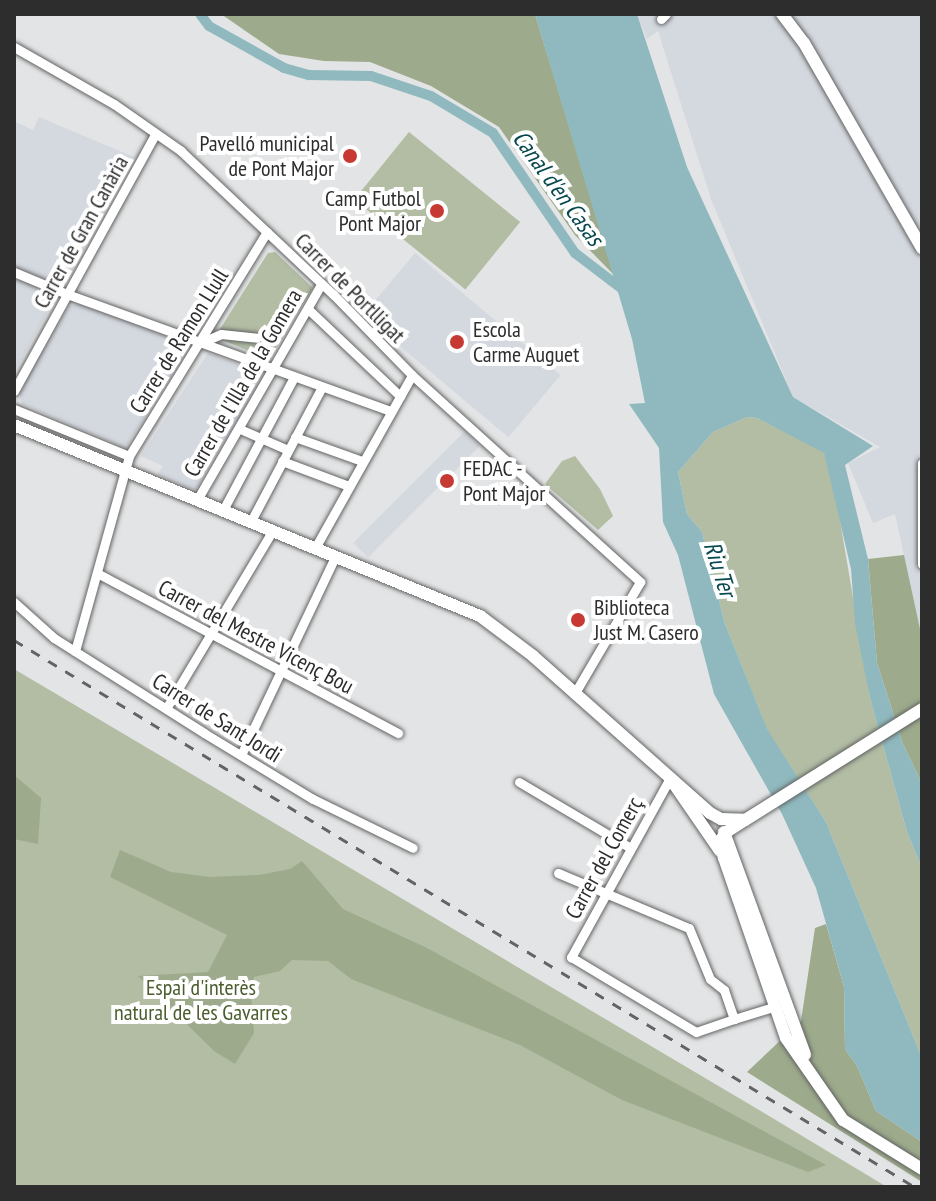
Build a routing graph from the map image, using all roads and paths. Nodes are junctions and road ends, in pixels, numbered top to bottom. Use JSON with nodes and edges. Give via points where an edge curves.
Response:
{"nodes":[{"id":1,"x":782,"y":14,"type":"edge"},
{"id":2,"x":14,"y":47,"type":"edge"},
{"id":3,"x":156,"y":133,"type":"junction"},
{"id":4,"x":267,"y":232,"type":"junction"},
{"id":5,"x":922,"y":248,"type":"edge"},
{"id":6,"x":14,"y":272,"type":"edge"},
{"id":7,"x":321,"y":284,"type":"junction"},
{"id":8,"x":67,"y":294,"type":"junction"},
{"id":9,"x":308,"y":309,"type":"junction"},
{"id":10,"x":257,"y":338,"type":"dead end"},
{"id":11,"x":200,"y":343,"type":"junction"},
{"id":12,"x":275,"y":369,"type":"junction"},
{"id":13,"x":412,"y":375,"type":"junction"},
{"id":14,"x":294,"y":377,"type":"junction"},
{"id":15,"x":322,"y":387,"type":"junction"},
{"id":16,"x":14,"y":391,"type":"edge"},
{"id":17,"x":400,"y":396,"type":"junction"},
{"id":18,"x":14,"y":409,"type":"edge"},
{"id":19,"x":391,"y":411,"type":"junction"},
{"id":20,"x":14,"y":425,"type":"edge"},
{"id":21,"x":240,"y":429,"type":"junction"},
{"id":22,"x":262,"y":437,"type":"junction"},
{"id":23,"x":295,"y":437,"type":"junction"},
{"id":24,"x":288,"y":450,"type":"junction"},
{"id":25,"x":129,"y":456,"type":"junction"},
{"id":26,"x":282,"y":461,"type":"junction"},
{"id":27,"x":362,"y":461,"type":"junction"},
{"id":28,"x":922,"y":463,"type":"edge"},
{"id":29,"x":126,"y":470,"type":"junction"},
{"id":30,"x":349,"y":486,"type":"junction"},
{"id":31,"x":197,"y":500,"type":"junction"},
{"id":32,"x":223,"y":510,"type":"junction"},
{"id":33,"x":251,"y":521,"type":"junction"},
{"id":34,"x":273,"y":530,"type":"junction"},
{"id":35,"x":315,"y":548,"type":"junction"},
{"id":36,"x":335,"y":557,"type":"junction"},
{"id":37,"x":922,"y":564,"type":"edge"},
{"id":38,"x":97,"y":573,"type":"junction"},
{"id":39,"x":14,"y":602,"type":"edge"},
{"id":40,"x":211,"y":634,"type":"junction"},
{"id":41,"x":75,"y":651,"type":"junction"},
{"id":42,"x":281,"y":671,"type":"junction"},
{"id":43,"x":575,"y":693,"type":"junction"},
{"id":44,"x":167,"y":707,"type":"junction"},
{"id":45,"x":922,"y":709,"type":"edge"},
{"id":46,"x":398,"y":733,"type":"dead end"},
{"id":47,"x":241,"y":755,"type":"junction"},
{"id":48,"x":670,"y":778,"type":"junction"},
{"id":49,"x":519,"y":782,"type":"dead end"},
{"id":50,"x":684,"y":800,"type":"junction"},
{"id":51,"x":710,"y":813,"type":"junction"},
{"id":52,"x":741,"y":822,"type":"junction"},
{"id":53,"x":725,"y":833,"type":"junction"},
{"id":54,"x":629,"y":847,"type":"junction"},
{"id":55,"x":413,"y":848,"type":"dead end"},
{"id":56,"x":729,"y":856,"type":"junction"},
{"id":57,"x":558,"y":873,"type":"dead end"},
{"id":58,"x":605,"y":893,"type":"junction"},
{"id":59,"x":779,"y":1006,"type":"junction"},
{"id":60,"x":734,"y":1019,"type":"junction"},
{"id":61,"x":922,"y":1169,"type":"edge"}],
"edges":[{"from":1,"to":5,"type":"street"},
{"from":2,"to":3,"type":"street","name":"Carrer de Portlligat"},
{"from":3,"to":4,"type":"street","name":"Carrer de Portlligat"},
{"from":3,"to":8,"type":"street","name":"Carrer de Gran Canària"},
{"from":4,"to":7,"type":"street","name":"Carrer de Portlligat"},
{"from":4,"to":11,"type":"street","name":"Carrer de Ramon Llull"},
{"from":6,"to":8,"type":"street"},
{"from":7,"to":9,"type":"street","name":"Carrer de l'Illa de la Gomera"},
{"from":7,"to":13,"type":"street","name":"Carrer de Portlligat"},
{"from":8,"to":11,"type":"street"},
{"from":8,"to":16,"type":"street","name":"Carrer de Gran Canària"},
{"from":9,"to":12,"type":"street","name":"Carrer de l'Illa de la Gomera"},
{"from":9,"to":17,"type":"street"},
{"from":10,"to":11,"type":"street","via":[[221,334]]},
{"from":11,"to":12,"type":"street"},
{"from":11,"to":25,"type":"street","name":"Carrer de Ramon Llull"},
{"from":12,"to":14,"type":"street"},
{"from":12,"to":21,"type":"street","name":"Carrer de l'Illa de la Gomera"},
{"from":13,"to":17,"type":"street"},
{"from":13,"to":43,"type":"street","name":"Carrer de Portlligat","via":[[640,582]]},
{"from":14,"to":15,"type":"street"},
{"from":14,"to":22,"type":"street"},
{"from":15,"to":19,"type":"street"},
{"from":15,"to":23,"type":"street"},
{"from":17,"to":19,"type":"street"},
{"from":18,"to":25,"type":"street"},
{"from":19,"to":27,"type":"street"},
{"from":20,"to":29,"type":"street"},
{"from":21,"to":22,"type":"street"},
{"from":21,"to":31,"type":"street","name":"Carrer de l'Illa de la Gomera"},
{"from":22,"to":24,"type":"street"},
{"from":22,"to":32,"type":"street"},
{"from":23,"to":24,"type":"street"},
{"from":23,"to":27,"type":"street"},
{"from":24,"to":26,"type":"street"},
{"from":25,"to":29,"type":"street","name":"Carrer de Ramon Llull"},
{"from":26,"to":30,"type":"street"},
{"from":26,"to":33,"type":"street"},
{"from":27,"to":30,"type":"street"},
{"from":28,"to":37,"type":"street"},
{"from":29,"to":31,"type":"street"},
{"from":29,"to":38,"type":"street","name":"Carrer de Ramon Llull"},
{"from":30,"to":35,"type":"street"},
{"from":31,"to":32,"type":"street"},
{"from":32,"to":33,"type":"street"},
{"from":33,"to":34,"type":"street"},
{"from":34,"to":35,"type":"street"},
{"from":34,"to":40,"type":"street"},
{"from":35,"to":36,"type":"street"},
{"from":36,"to":42,"type":"street"},
{"from":36,"to":43,"type":"street","via":[[480,616]]},
{"from":38,"to":40,"type":"street","name":"Carrer del Mestre Vicenç Bou"},
{"from":38,"to":41,"type":"street","name":"Carrer de Ramon Llull"},
{"from":39,"to":41,"type":"street","name":"Carrer de Sant Jordi"},
{"from":40,"to":42,"type":"street","name":"Carrer del Mestre Vicenç Bou"},
{"from":40,"to":44,"type":"street"},
{"from":41,"to":44,"type":"street","name":"Carrer de Sant Jordi"},
{"from":42,"to":46,"type":"street","name":"Carrer del Mestre Vicenç Bou"},
{"from":42,"to":47,"type":"street"},
{"from":43,"to":48,"type":"street"},
{"from":44,"to":47,"type":"street","name":"Carrer de Sant Jordi"},
{"from":45,"to":52,"type":"street"},
{"from":47,"to":55,"type":"street","name":"Carrer de Sant Jordi","via":[[313,799]]},
{"from":48,"to":50,"type":"street"},
{"from":48,"to":51,"type":"street"},
{"from":48,"to":54,"type":"street","name":"Carrer del Comerç"},
{"from":49,"to":54,"type":"street"},
{"from":50,"to":53,"type":"street","via":[[715,831]]},
{"from":50,"to":56,"type":"street"},
{"from":51,"to":52,"type":"street"},
{"from":51,"to":53,"type":"street"},
{"from":52,"to":53,"type":"street"},
{"from":52,"to":56,"type":"street"},
{"from":53,"to":56,"type":"street","via":[[721,840]]},
{"from":54,"to":58,"type":"street","name":"Carrer del Comerç"},
{"from":56,"to":59,"type":"street"},
{"from":57,"to":58,"type":"street"},
{"from":58,"to":60,"type":"street","via":[[689,928]]},
{"from":58,"to":60,"type":"street","name":"Carrer del Comerç","via":[[571,957],[696,1032]]},
{"from":59,"to":60,"type":"street"},
{"from":59,"to":61,"type":"street","via":[[786,1038],[835,1112]]}]}
